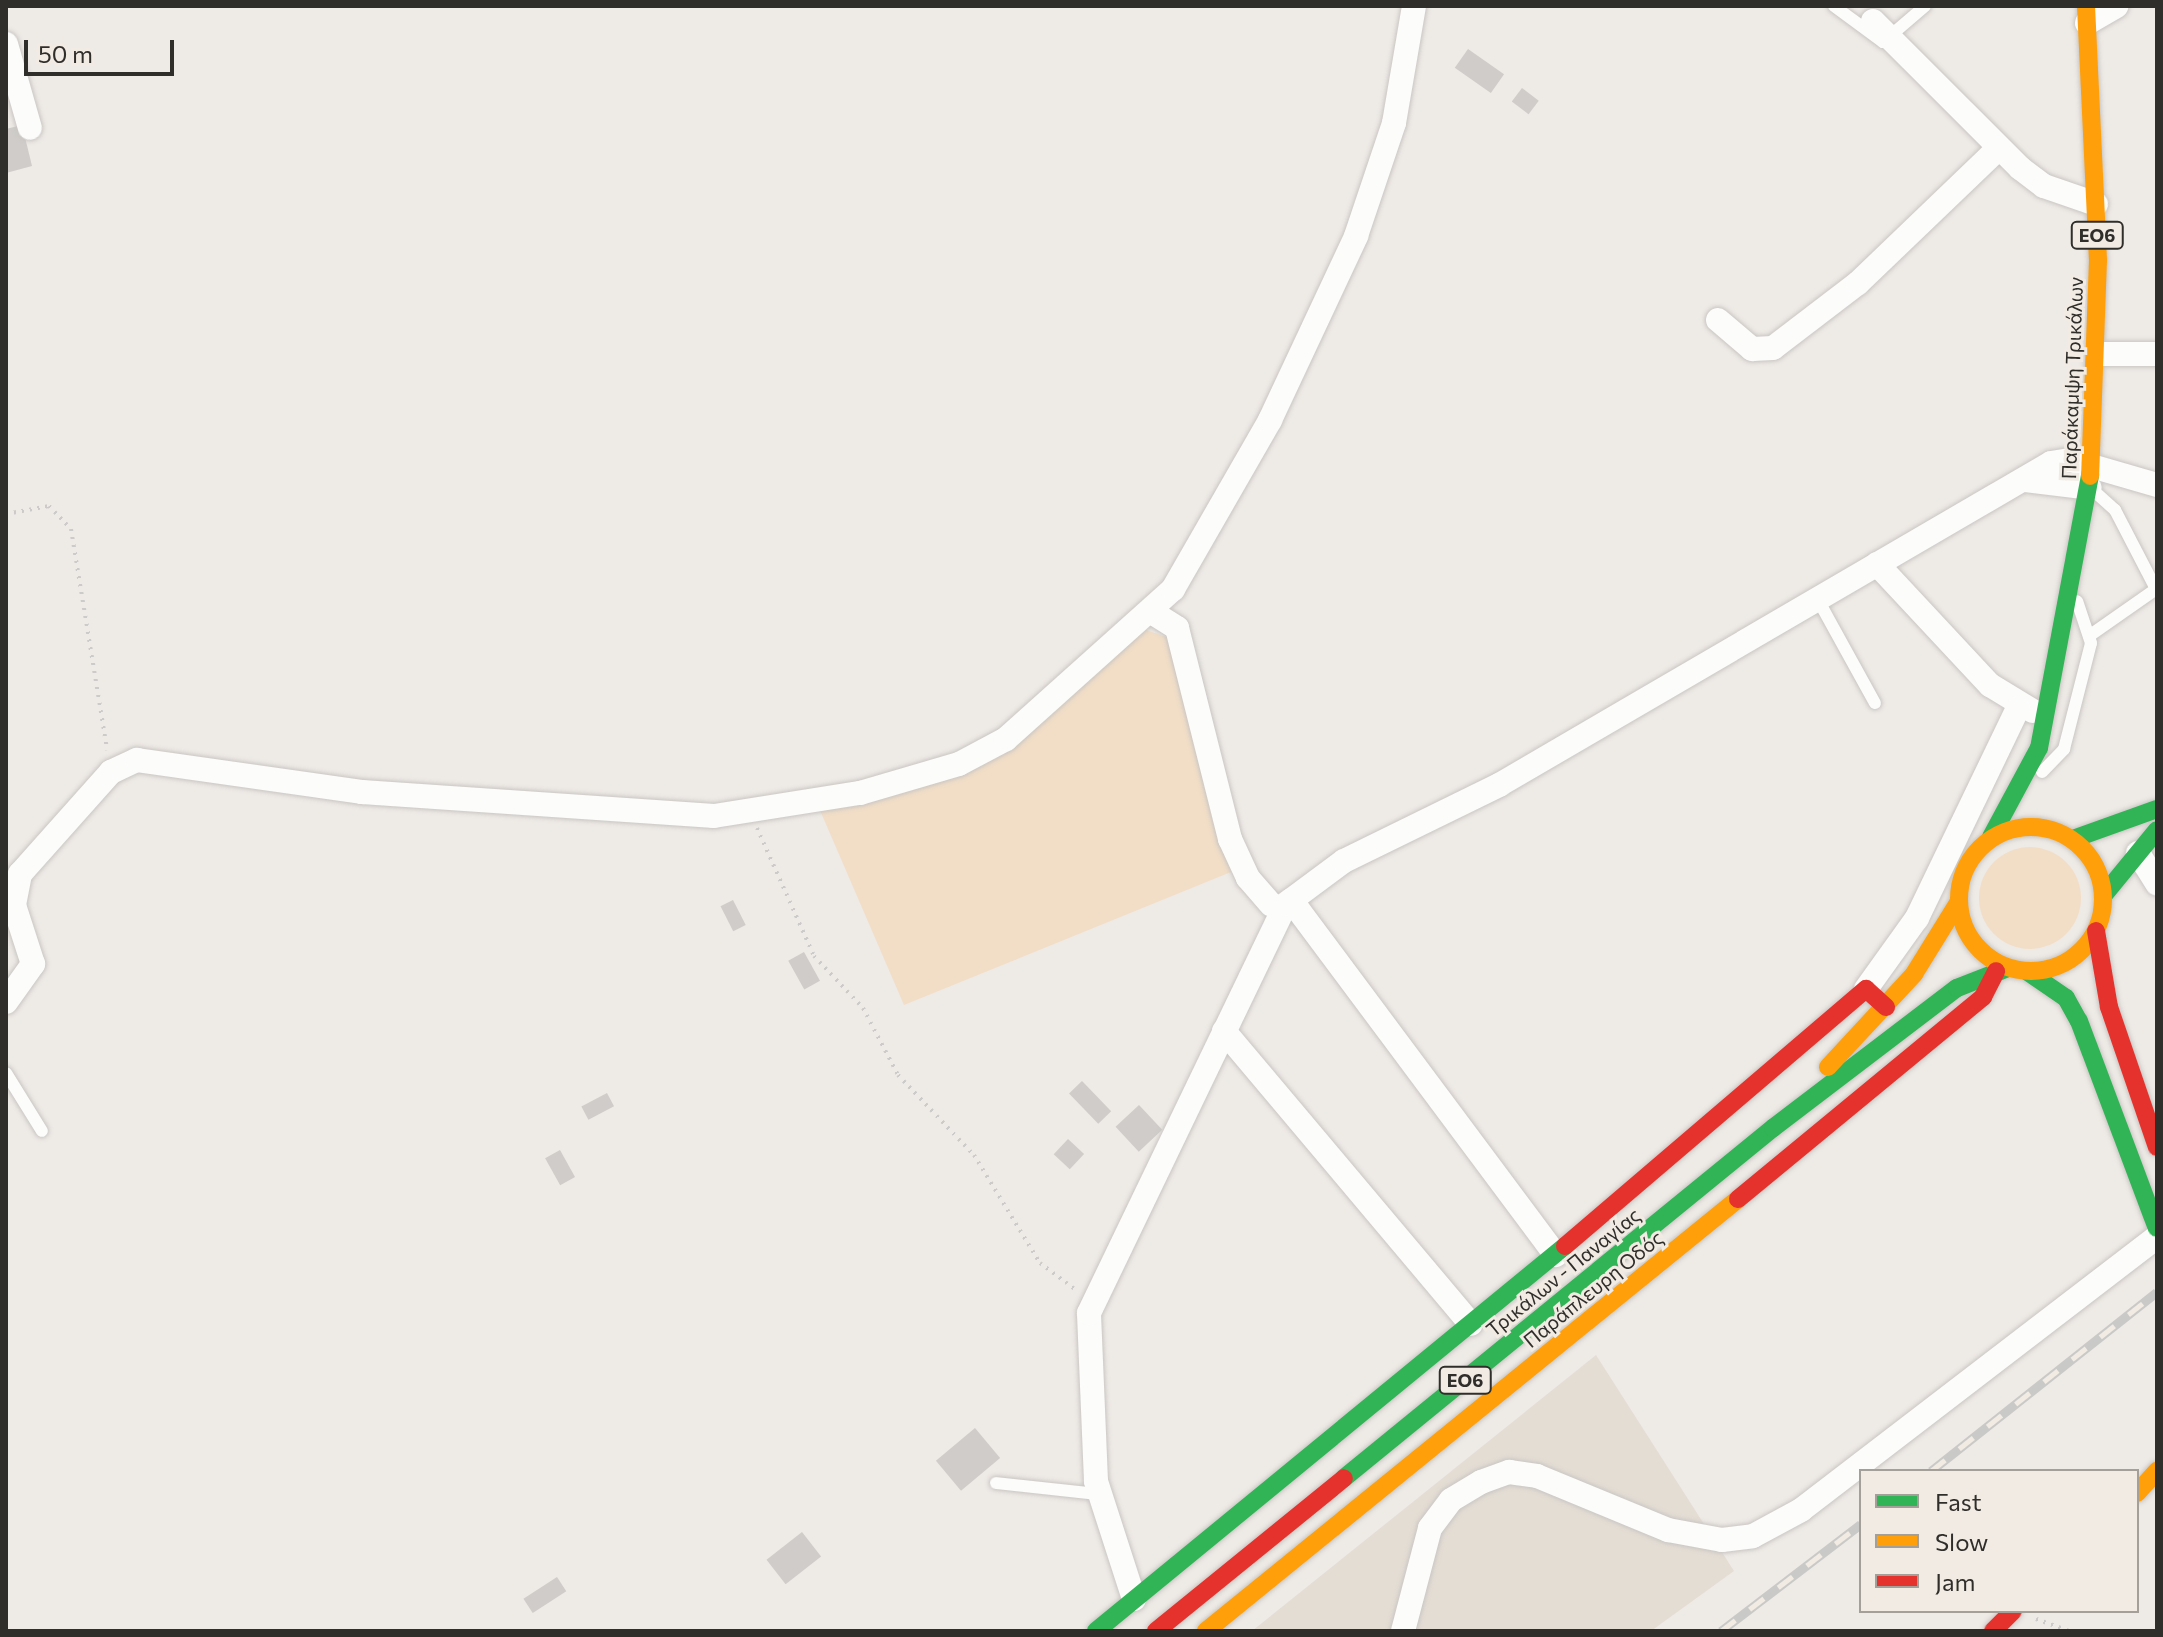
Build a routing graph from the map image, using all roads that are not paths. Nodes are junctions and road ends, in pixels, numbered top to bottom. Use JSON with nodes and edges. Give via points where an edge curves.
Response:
{"nodes":[{"id":1,"x":1414,"y":6,"type":"edge"},
{"id":2,"x":1834,"y":6,"type":"edge"},
{"id":3,"x":1925,"y":6,"type":"edge"},
{"id":4,"x":2117,"y":6,"type":"edge"},
{"id":5,"x":2087,"y":14,"type":"edge"},
{"id":6,"x":1873,"y":21,"type":"dead end"},
{"id":7,"x":1891,"y":38,"type":"junction"},
{"id":8,"x":6,"y":44,"type":"edge"},
{"id":9,"x":30,"y":128,"type":"dead end"},
{"id":10,"x":1999,"y":148,"type":"junction"},
{"id":11,"x":2096,"y":204,"type":"junction"},
{"id":12,"x":1718,"y":320,"type":"dead end"},
{"id":13,"x":2098,"y":354,"type":"junction"},
{"id":14,"x":2157,"y":354,"type":"edge"},
{"id":15,"x":2091,"y":476,"type":"junction"},
{"id":16,"x":2157,"y":485,"type":"edge"},
{"id":17,"x":1877,"y":564,"type":"junction"},
{"id":18,"x":1173,"y":589,"type":"junction"},
{"id":19,"x":2075,"y":594,"type":"junction"},
{"id":20,"x":1817,"y":598,"type":"junction"},
{"id":21,"x":1150,"y":611,"type":"junction"},
{"id":22,"x":1177,"y":628,"type":"junction"},
{"id":23,"x":2089,"y":636,"type":"junction"},
{"id":24,"x":1875,"y":703,"type":"dead end"},
{"id":25,"x":2018,"y":708,"type":"junction"},
{"id":26,"x":2047,"y":715,"type":"junction"},
{"id":27,"x":2039,"y":748,"type":"junction"},
{"id":28,"x":2041,"y":782,"type":"joint"},
{"id":29,"x":2047,"y":808,"type":"dead end"},
{"id":30,"x":2157,"y":809,"type":"edge"},
{"id":31,"x":2157,"y":830,"type":"edge"},
{"id":32,"x":2066,"y":835,"type":"junction"},
{"id":33,"x":1991,"y":837,"type":"junction"},
{"id":34,"x":2138,"y":853,"type":"junction"},
{"id":35,"x":2157,"y":884,"type":"edge"},
{"id":36,"x":2103,"y":896,"type":"junction"},
{"id":37,"x":1281,"y":902,"type":"junction"},
{"id":38,"x":1958,"y":903,"type":"junction"},
{"id":39,"x":2096,"y":931,"type":"junction"},
{"id":40,"x":2002,"y":969,"type":"junction"},
{"id":41,"x":2028,"y":972,"type":"junction"},
{"id":42,"x":1866,"y":989,"type":"junction"},
{"id":43,"x":6,"y":1002,"type":"edge"},
{"id":44,"x":1886,"y":1007,"type":"junction"},
{"id":45,"x":1224,"y":1031,"type":"junction"},
{"id":46,"x":6,"y":1073,"type":"edge"},
{"id":47,"x":1773,"y":1128,"type":"junction"},
{"id":48,"x":42,"y":1131,"type":"dead end"},
{"id":49,"x":2157,"y":1147,"type":"edge"},
{"id":50,"x":2157,"y":1228,"type":"edge"},
{"id":51,"x":2157,"y":1237,"type":"edge"},
{"id":52,"x":1556,"y":1255,"type":"junction"},
{"id":53,"x":1471,"y":1324,"type":"junction"},
{"id":54,"x":2157,"y":1471,"type":"edge"},
{"id":55,"x":996,"y":1483,"type":"dead end"},
{"id":56,"x":2139,"y":1491,"type":"edge"},
{"id":57,"x":1098,"y":1494,"type":"junction"},
{"id":58,"x":1134,"y":1599,"type":"junction"},
{"id":59,"x":2021,"y":1614,"type":"edge"},
{"id":60,"x":1096,"y":1631,"type":"edge"},
{"id":61,"x":1156,"y":1631,"type":"edge"},
{"id":62,"x":1206,"y":1631,"type":"edge"},
{"id":63,"x":1403,"y":1631,"type":"edge"},
{"id":64,"x":1993,"y":1631,"type":"edge"}],
"edges":[{"from":1,"to":18,"type":"street","via":[[1394,123],[1356,236],[1275,409]]},
{"from":2,"to":7,"type":"lane","via":[[1874,41]]},
{"from":3,"to":7,"type":"lane"},
{"from":4,"to":5,"type":"street"},
{"from":5,"to":11,"type":"main road","name":"Παράκαμψη Τρικάλων","number":"ΕΟ6"},
{"from":6,"to":7,"type":"street"},
{"from":7,"to":10,"type":"street"},
{"from":8,"to":9,"type":"street"},
{"from":10,"to":11,"type":"street","via":[[2044,186]]},
{"from":10,"to":12,"type":"street","via":[[1858,283],[1773,348],[1752,349]]},
{"from":11,"to":13,"type":"main road","name":"Παράκαμψη Τρικάλων","number":"ΕΟ6"},
{"from":13,"to":14,"type":"street"},
{"from":13,"to":15,"type":"main road","name":"Παράκαμψη Τρικάλων","number":"ΕΟ6"},
{"from":15,"to":16,"type":"street"},
{"from":15,"to":17,"type":"street","via":[[2025,480]]},
{"from":15,"to":19,"type":"main road","name":"Παράκαμψη Τρικάλων","number":"ΕΟ6"},
{"from":15,"to":23,"type":"lane","via":[[2156,589]]},
{"from":17,"to":20,"type":"street"},
{"from":17,"to":25,"type":"street"},
{"from":18,"to":21,"type":"street"},
{"from":18,"to":22,"type":"street"},
{"from":19,"to":23,"type":"lane"},
{"from":19,"to":26,"type":"main road","name":"Παράκαμψη Τρικάλων","number":"ΕΟ6"},
{"from":20,"to":24,"type":"lane"},
{"from":20,"to":37,"type":"street","via":[[1499,785],[1344,861]]},
{"from":21,"to":22,"type":"street"},
{"from":21,"to":43,"type":"street","via":[[977,757],[872,790],[755,812],[645,816],[376,794],[159,758],[111,772],[17,880],[14,905],[33,964]]},
{"from":22,"to":37,"type":"street","via":[[1230,839],[1248,878]]},
{"from":23,"to":28,"type":"lane","via":[[2064,749]]},
{"from":25,"to":26,"type":"street"},
{"from":25,"to":42,"type":"street","via":[[1917,918]]},
{"from":26,"to":27,"type":"main road","name":"Παράκαμψη Τρικάλων","number":"ΕΟ6"},
{"from":27,"to":28,"type":"main road","name":"Παράκαμψη Τρικάλων","number":"ΕΟ6"},
{"from":27,"to":33,"type":"main road","name":"Παράκαμψη Τρικάλων","number":"ΕΟ6"},
{"from":29,"to":32,"type":"main road"},
{"from":30,"to":32,"type":"main road"},
{"from":31,"to":34,"type":"main road"},
{"from":32,"to":33,"type":"main road","via":[[2029,826]]},
{"from":32,"to":36,"type":"main road","via":[[2093,861]]},
{"from":33,"to":38,"type":"main road","number":"ΕΟ6","via":[[1966,866]]},
{"from":34,"to":35,"type":"street"},
{"from":34,"to":36,"type":"main road"},
{"from":36,"to":39,"type":"main road"},
{"from":37,"to":45,"type":"street"},
{"from":37,"to":52,"type":"street"},
{"from":38,"to":40,"type":"main road","via":[[1973,943]]},
{"from":38,"to":44,"type":"main road","name":"Τρικάλων - Παναγίας","number":"ΕΟ6"},
{"from":39,"to":41,"type":"main road","via":[[2068,961]]},
{"from":39,"to":49,"type":"main road","via":[[2109,1007]]},
{"from":40,"to":41,"type":"main road"},
{"from":40,"to":47,"type":"main road","name":"Τρικάλων - Παναγίας","number":"ΕΟ6","via":[[1957,988]]},
{"from":40,"to":62,"type":"main road","name":"Παράπλευρη Οδός","via":[[1983,997],[1866,1095]]},
{"from":41,"to":50,"type":"main road","via":[[2066,998],[2079,1021]]},
{"from":42,"to":44,"type":"main road"},
{"from":42,"to":52,"type":"main road"},
{"from":44,"to":47,"type":"main road","name":"Τρικάλων - Παναγίας","number":"ΕΟ6"},
{"from":45,"to":53,"type":"street"},
{"from":45,"to":57,"type":"street","via":[[1093,1298],[1088,1368]]},
{"from":46,"to":48,"type":"lane"},
{"from":47,"to":61,"type":"main road","name":"Τρικάλων - Παναγίας","number":"ΕΟ6"},
{"from":51,"to":63,"type":"street","via":[[1801,1510],[1753,1536],[1722,1540],[1668,1530],[1537,1476],[1509,1472],[1481,1482],[1451,1500],[1430,1528]]},
{"from":52,"to":53,"type":"main road"},
{"from":53,"to":58,"type":"main road"},
{"from":54,"to":56,"type":"main road"},
{"from":55,"to":57,"type":"lane"},
{"from":57,"to":58,"type":"street"},
{"from":58,"to":60,"type":"main road"},
{"from":59,"to":64,"type":"main road"}]}
